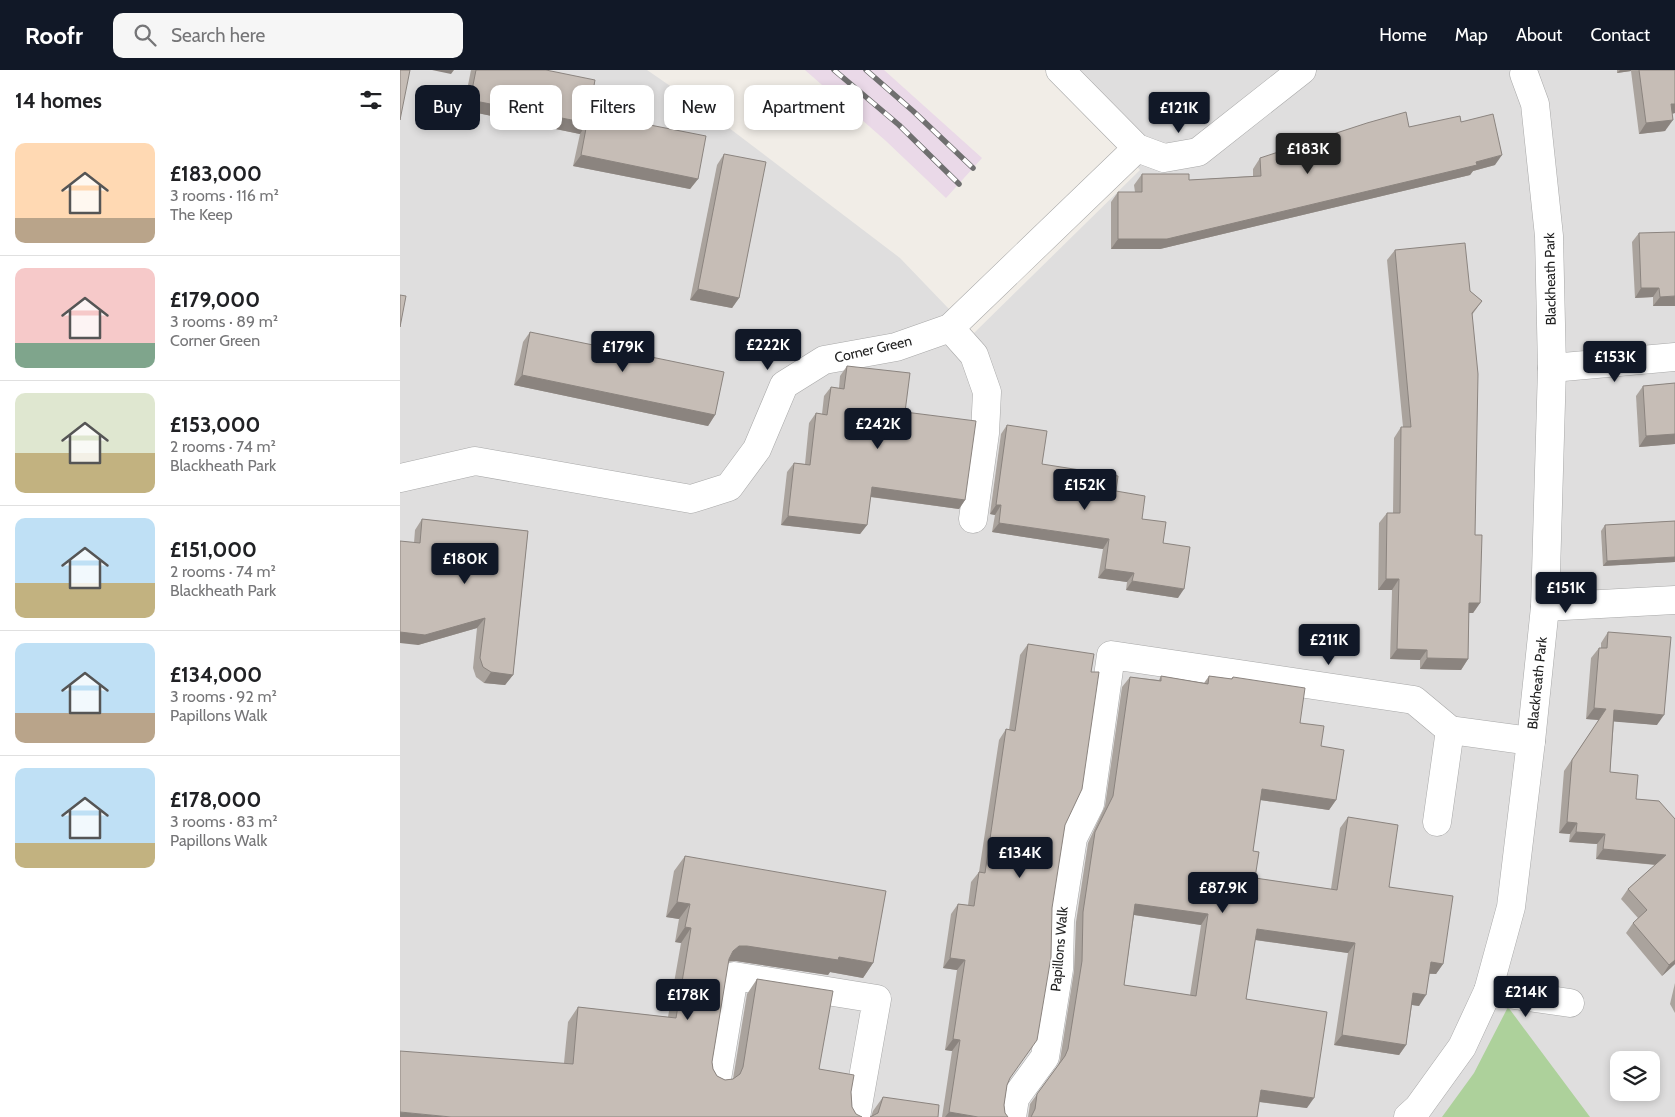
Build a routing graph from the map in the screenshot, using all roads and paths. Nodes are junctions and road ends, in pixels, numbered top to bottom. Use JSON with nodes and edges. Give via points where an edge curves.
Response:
{"nodes":[{"id":1,"x":1060,"y":70,"type":"edge"},
{"id":2,"x":1302,"y":70,"type":"edge"},
{"id":3,"x":1522,"y":71,"type":"edge"},
{"id":4,"x":1137,"y":148,"type":"junction"},
{"id":5,"x":950,"y":328,"type":"junction"},
{"id":6,"x":1675,"y":357,"type":"edge"},
{"id":7,"x":1552,"y":368,"type":"junction"},
{"id":8,"x":400,"y":478,"type":"edge"},
{"id":9,"x":973,"y":520,"type":"dead end"},
{"id":10,"x":1675,"y":600,"type":"edge"},
{"id":11,"x":1545,"y":607,"type":"junction"},
{"id":12,"x":1450,"y":730,"type":"junction"},
{"id":13,"x":1531,"y":741,"type":"junction"},
{"id":14,"x":1437,"y":822,"type":"dead end"},
{"id":15,"x":1488,"y":991,"type":"junction"},
{"id":16,"x":1570,"y":1003,"type":"dead end"},
{"id":17,"x":717,"y":1080,"type":"edge"},
{"id":18,"x":856,"y":1117,"type":"edge"},
{"id":19,"x":1012,"y":1117,"type":"edge"},
{"id":20,"x":1408,"y":1117,"type":"edge"}],
"edges":[{"from":1,"to":4,"type":"street"},
{"from":2,"to":4,"type":"street","via":[[1198,152],[1164,158]]},
{"from":3,"to":7,"type":"street","name":"Blackheath Park","via":[[1535,104],[1550,236]]},
{"from":4,"to":5,"type":"street","name":"Corner Green"},
{"from":5,"to":8,"type":"street","name":"Corner Green","via":[[896,347],[824,360],[784,385],[757,449],[729,487],[691,499],[475,461]]},
{"from":5,"to":9,"type":"street","via":[[974,355],[987,392]]},
{"from":6,"to":7,"type":"street"},
{"from":7,"to":11,"type":"street","name":"Blackheath Park"},
{"from":10,"to":11,"type":"street"},
{"from":11,"to":13,"type":"street","name":"Blackheath Park"},
{"from":12,"to":13,"type":"street"},
{"from":12,"to":14,"type":"street"},
{"from":12,"to":19,"type":"street","name":"Papillons Walk","via":[[1414,700],[1111,655],[1090,804],[1073,838],[1060,921],[1059,969],[1046,1057],[1015,1098]]},
{"from":13,"to":15,"type":"street","name":"Blackheath Park","via":[[1511,907]]},
{"from":15,"to":16,"type":"street"},
{"from":15,"to":20,"type":"street","name":"Blackheath Park","via":[[1462,1047]]},
{"from":17,"to":18,"type":"street","via":[[734,976],[876,999]]}]}
